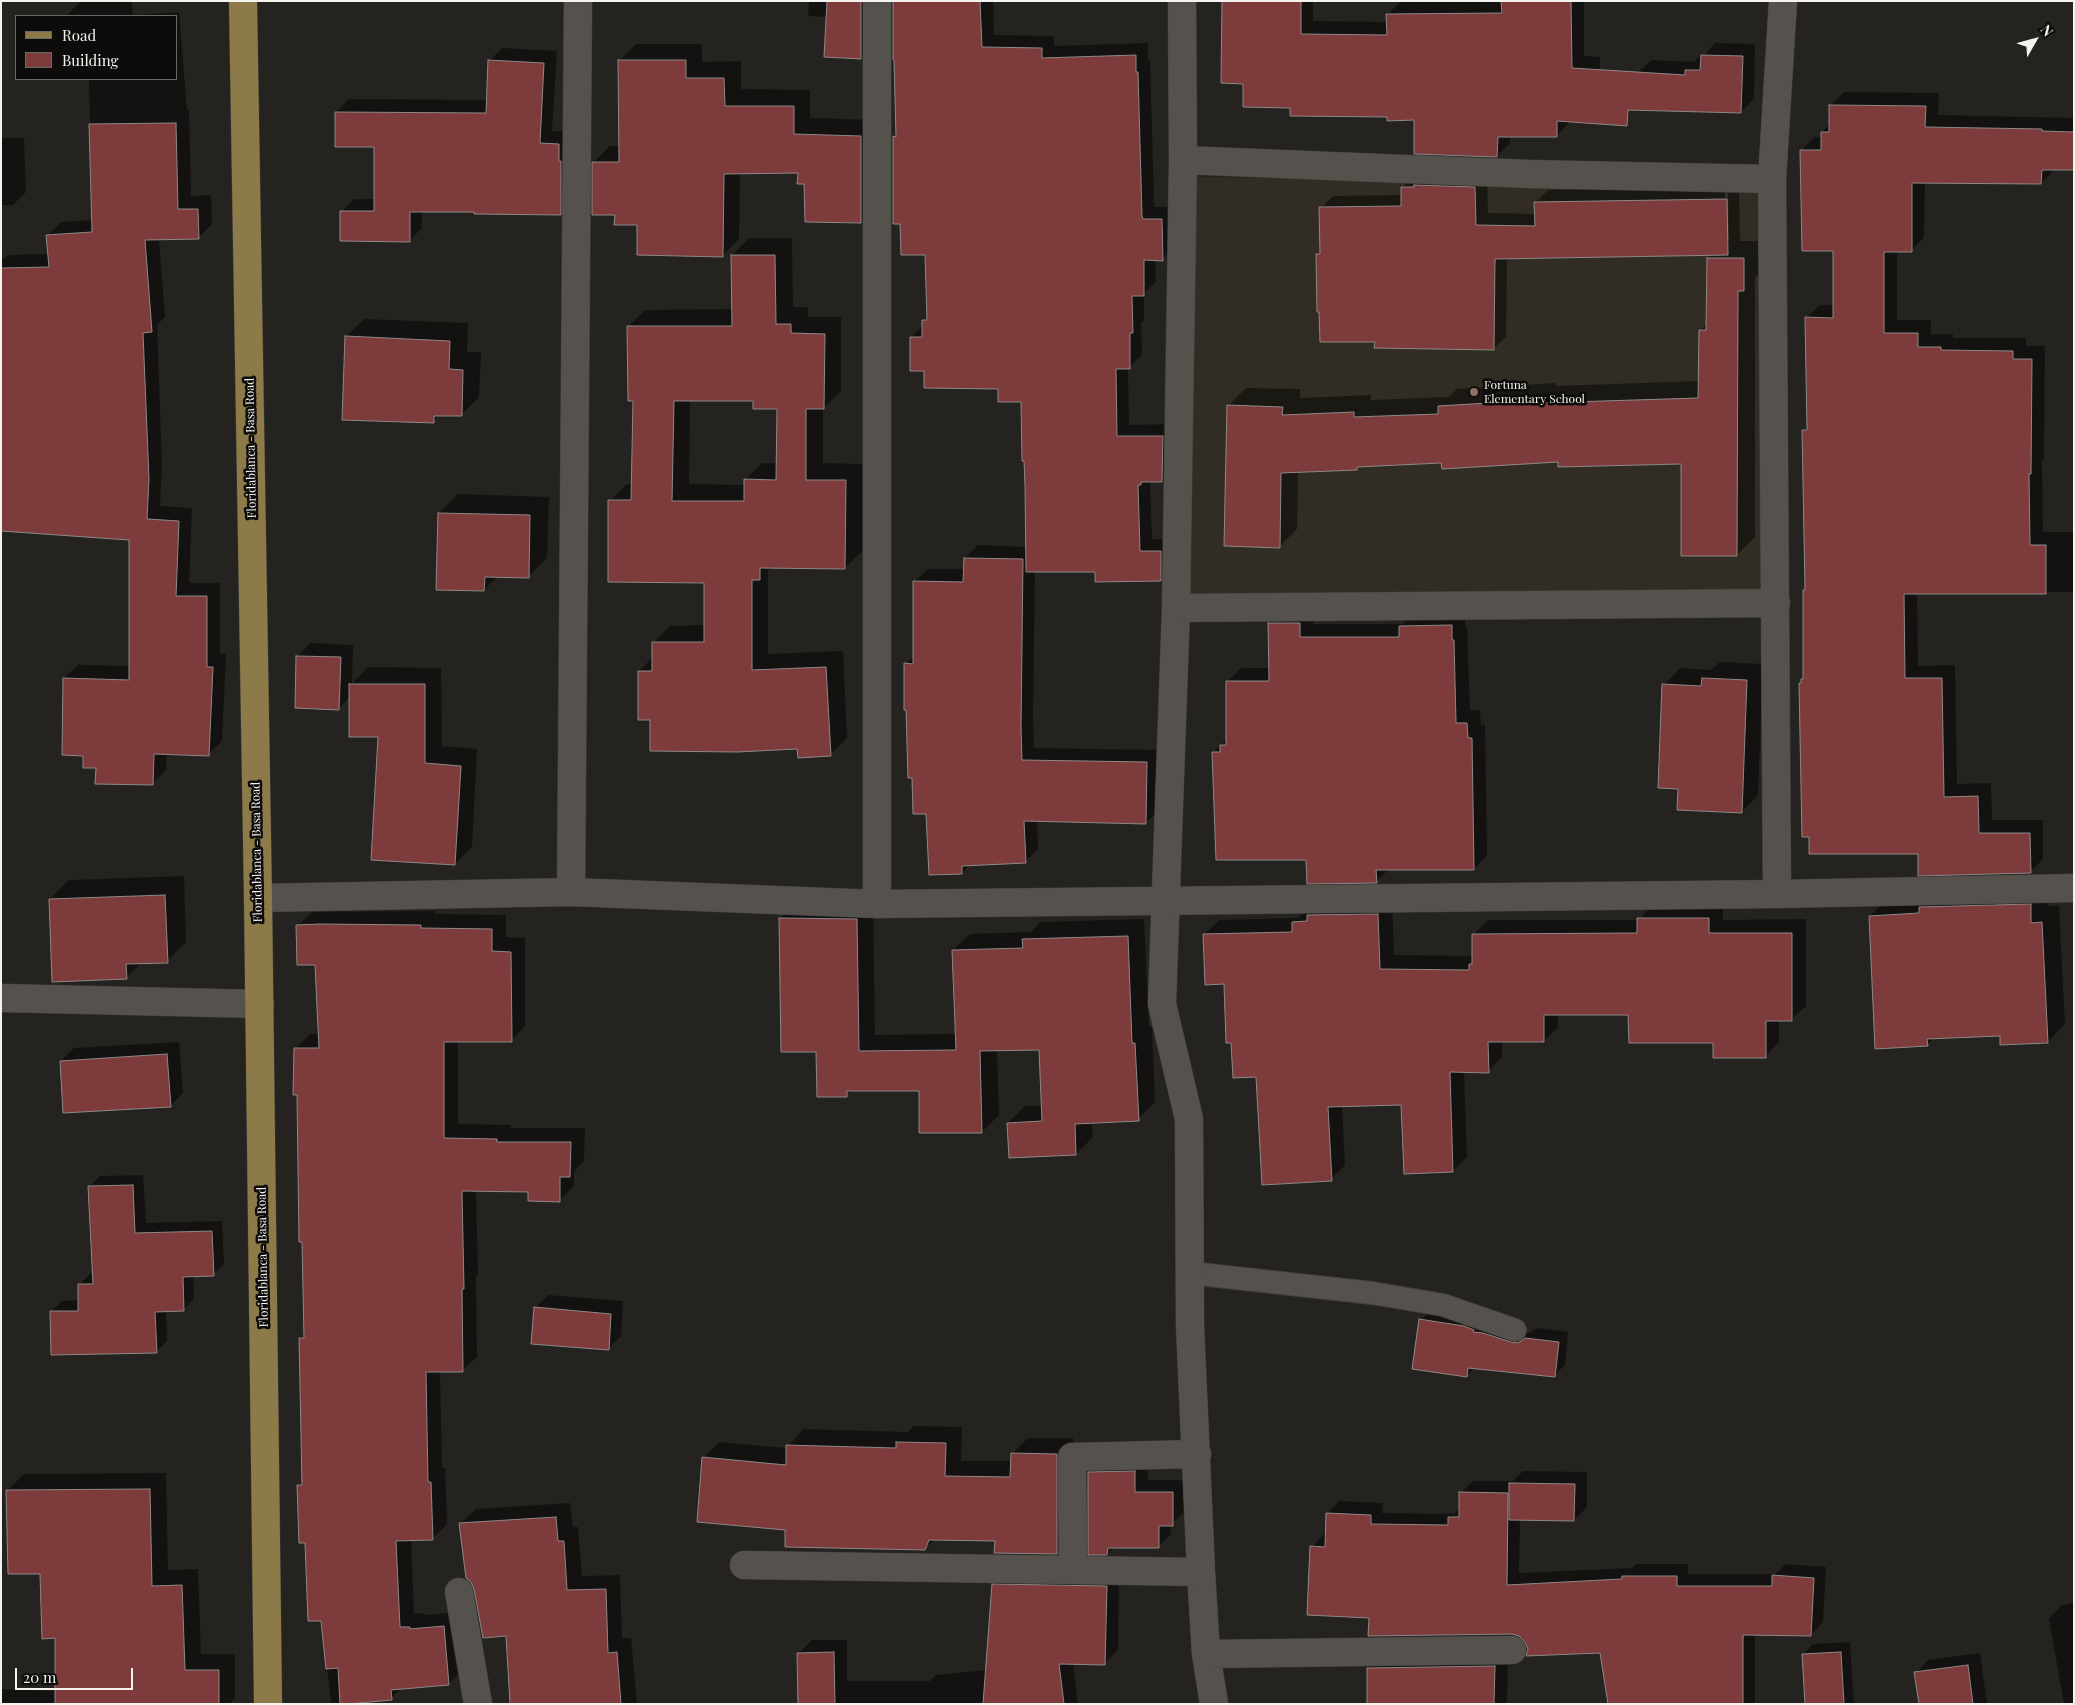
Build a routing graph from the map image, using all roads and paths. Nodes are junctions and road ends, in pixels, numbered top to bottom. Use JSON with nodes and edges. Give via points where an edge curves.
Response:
{"nodes":[{"id":1,"x":243,"y":1,"type":"edge"},
{"id":2,"x":578,"y":1,"type":"edge"},
{"id":3,"x":877,"y":1,"type":"edge"},
{"id":4,"x":1182,"y":1,"type":"edge"},
{"id":5,"x":1783,"y":1,"type":"edge"},
{"id":6,"x":1183,"y":160,"type":"junction"},
{"id":7,"x":1772,"y":179,"type":"junction"},
{"id":8,"x":1776,"y":603,"type":"junction"},
{"id":9,"x":1176,"y":608,"type":"junction"},
{"id":10,"x":2074,"y":888,"type":"edge"},
{"id":11,"x":570,"y":892,"type":"junction"},
{"id":12,"x":1777,"y":894,"type":"junction"},
{"id":13,"x":258,"y":898,"type":"junction"},
{"id":14,"x":1167,"y":900,"type":"junction"},
{"id":15,"x":877,"y":904,"type":"junction"},
{"id":16,"x":1,"y":998,"type":"edge"},
{"id":17,"x":260,"y":1004,"type":"junction"},
{"id":18,"x":1190,"y":1273,"type":"junction"},
{"id":19,"x":1515,"y":1330,"type":"dead end"},
{"id":20,"x":1197,"y":1454,"type":"junction"},
{"id":21,"x":744,"y":1564,"type":"dead end"},
{"id":22,"x":1073,"y":1570,"type":"junction"},
{"id":23,"x":1201,"y":1572,"type":"junction"},
{"id":24,"x":459,"y":1592,"type":"dead end"},
{"id":25,"x":1512,"y":1650,"type":"dead end"},
{"id":26,"x":1206,"y":1654,"type":"junction"},
{"id":27,"x":268,"y":1704,"type":"edge"},
{"id":28,"x":478,"y":1704,"type":"edge"},
{"id":29,"x":1214,"y":1704,"type":"edge"}],
"edges":[{"from":1,"to":13,"type":"main road","name":"Floridablanca - Basa Road"},
{"from":2,"to":11,"type":"street"},
{"from":3,"to":15,"type":"street"},
{"from":4,"to":6,"type":"street"},
{"from":5,"to":7,"type":"street"},
{"from":6,"to":7,"type":"street","via":[[1529,174]]},
{"from":6,"to":9,"type":"street"},
{"from":7,"to":8,"type":"street"},
{"from":8,"to":9,"type":"street"},
{"from":8,"to":12,"type":"street"},
{"from":9,"to":14,"type":"street"},
{"from":10,"to":12,"type":"street"},
{"from":11,"to":13,"type":"street"},
{"from":11,"to":15,"type":"street"},
{"from":12,"to":14,"type":"street"},
{"from":13,"to":17,"type":"main road","name":"Floridablanca - Basa Road"},
{"from":14,"to":15,"type":"street"},
{"from":14,"to":18,"type":"street","via":[[1162,1004],[1189,1119]]},
{"from":16,"to":17,"type":"street"},
{"from":17,"to":27,"type":"main road","name":"Floridablanca - Basa Road"},
{"from":18,"to":19,"type":"lane","via":[[1372,1293],[1443,1305]]},
{"from":18,"to":20,"type":"street"},
{"from":20,"to":22,"type":"street","via":[[1072,1457]]},
{"from":20,"to":23,"type":"street"},
{"from":21,"to":22,"type":"street"},
{"from":22,"to":23,"type":"street"},
{"from":23,"to":26,"type":"street"},
{"from":24,"to":28,"type":"street"},
{"from":25,"to":26,"type":"street"},
{"from":26,"to":29,"type":"street"}]}
